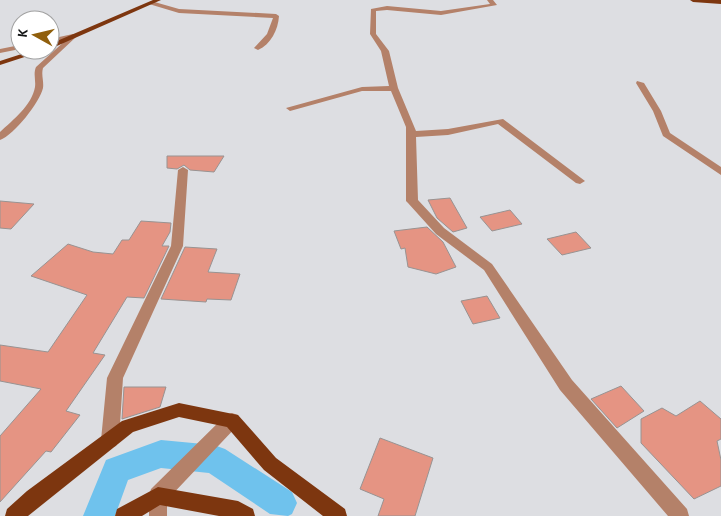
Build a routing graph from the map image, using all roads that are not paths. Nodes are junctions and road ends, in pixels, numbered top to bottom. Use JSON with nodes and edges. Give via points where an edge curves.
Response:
{"nodes":[{"id":1,"x":490,"y":0,"type":"edge"},
{"id":2,"x":693,"y":0,"type":"edge"},
{"id":3,"x":154,"y":2,"type":"edge"},
{"id":4,"x":721,"y":2,"type":"edge"},
{"id":5,"x":74,"y":36,"type":"junction"},
{"id":6,"x":60,"y":39,"type":"edge"},
{"id":7,"x":60,"y":42,"type":"edge"},
{"id":8,"x":258,"y":48,"type":"dead end"},
{"id":9,"x":640,"y":83,"type":"dead end"},
{"id":10,"x":394,"y":88,"type":"junction"},
{"id":11,"x":290,"y":108,"type":"dead end"},
{"id":12,"x":411,"y":134,"type":"junction"},
{"id":13,"x":0,"y":137,"type":"edge"},
{"id":14,"x":183,"y":170,"type":"dead end"},
{"id":15,"x":721,"y":172,"type":"edge"},
{"id":16,"x":580,"y":181,"type":"dead end"},
{"id":17,"x":232,"y":420,"type":"junction"},
{"id":18,"x":110,"y":440,"type":"junction"},
{"id":19,"x":159,"y":495,"type":"junction"},
{"id":20,"x":14,"y":516,"type":"edge"},
{"id":21,"x":124,"y":516,"type":"edge"},
{"id":22,"x":158,"y":516,"type":"edge"},
{"id":23,"x":246,"y":516,"type":"edge"},
{"id":24,"x":338,"y":516,"type":"edge"},
{"id":25,"x":680,"y":516,"type":"edge"}],
"edges":[{"from":1,"to":10,"type":"street","via":[[494,5],[442,13],[387,8],[373,10],[374,34],[386,50]]},
{"from":2,"to":4,"type":"main road"},
{"from":3,"to":5,"type":"main road"},
{"from":3,"to":8,"type":"street","via":[[180,11],[276,16],[268,39]]},
{"from":5,"to":6,"type":"street"},
{"from":5,"to":7,"type":"main road"},
{"from":5,"to":13,"type":"street","via":[[40,66],[37,73],[39,87],[30,107]]},
{"from":9,"to":15,"type":"street","via":[[666,134]]},
{"from":10,"to":11,"type":"street","via":[[362,89]]},
{"from":10,"to":12,"type":"street"},
{"from":12,"to":16,"type":"street","via":[[448,132],[500,121]]},
{"from":12,"to":25,"type":"street","via":[[412,201],[440,231],[488,267],[566,385]]},
{"from":14,"to":18,"type":"street","via":[[177,246],[115,378]]},
{"from":17,"to":18,"type":"main road","via":[[178,410],[128,426]]},
{"from":17,"to":19,"type":"street"},
{"from":17,"to":24,"type":"main road","via":[[270,464]]},
{"from":18,"to":20,"type":"main road"},
{"from":19,"to":21,"type":"main road"},
{"from":19,"to":22,"type":"street"},
{"from":19,"to":23,"type":"main road","via":[[238,510]]}]}
